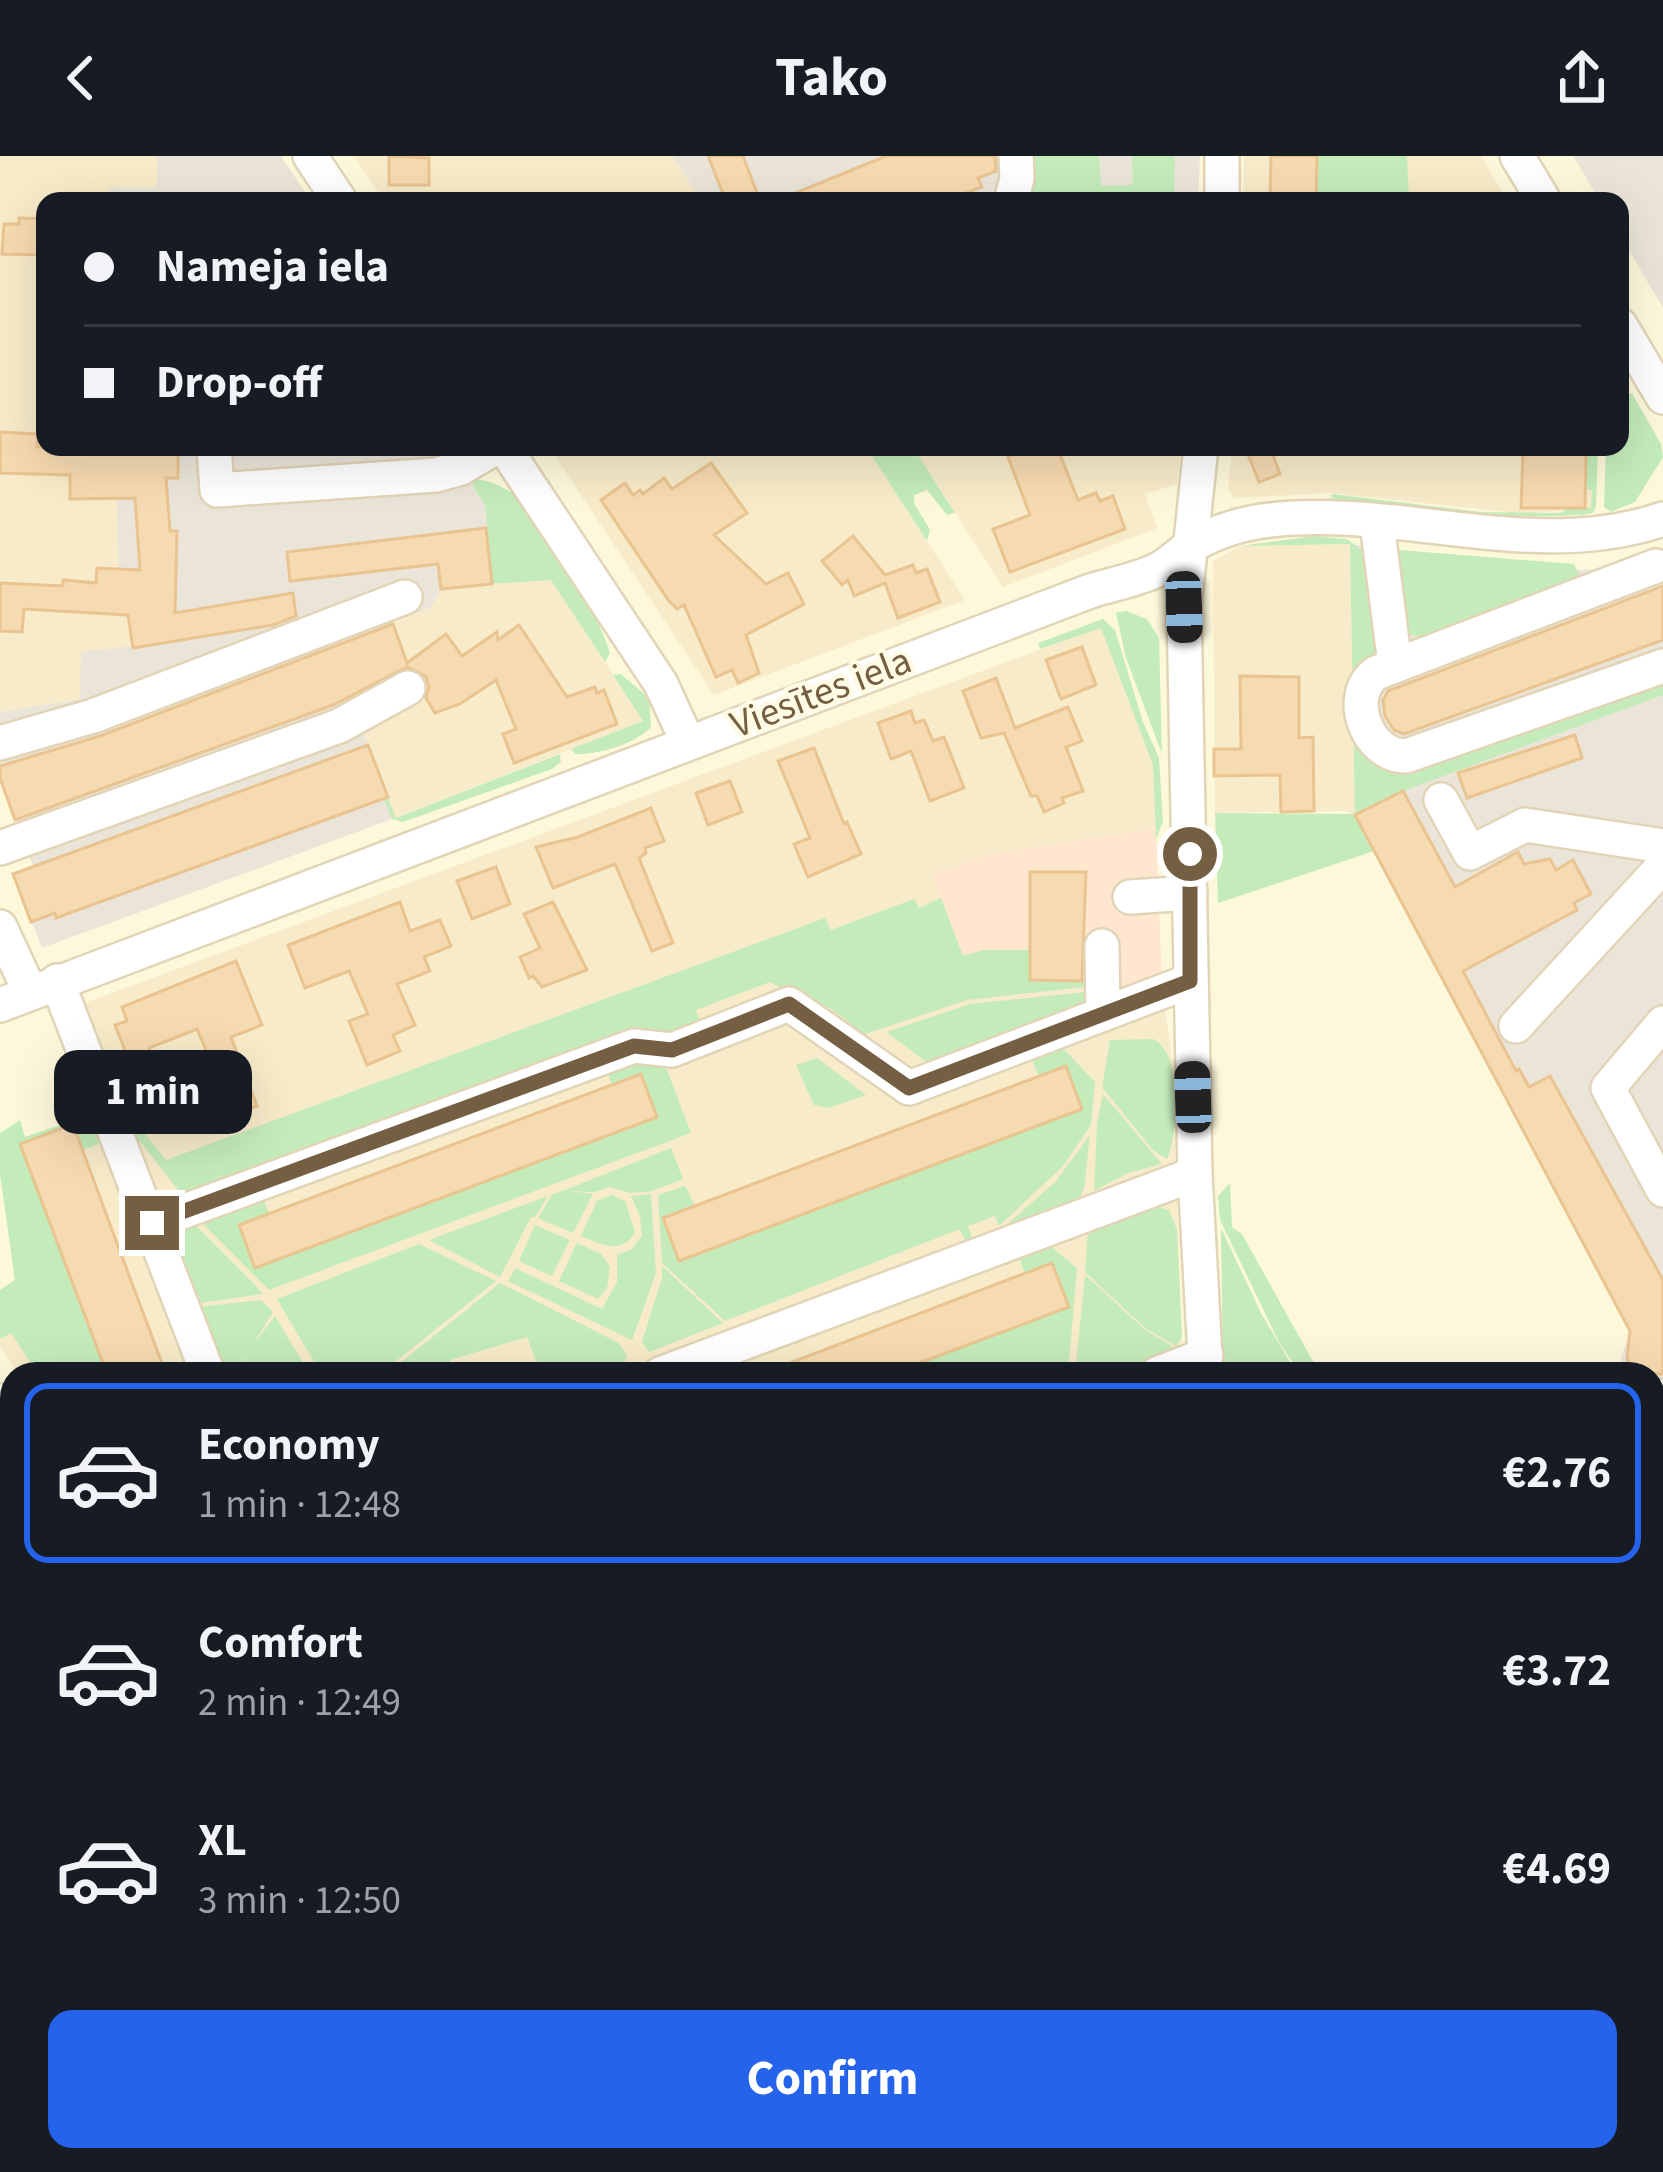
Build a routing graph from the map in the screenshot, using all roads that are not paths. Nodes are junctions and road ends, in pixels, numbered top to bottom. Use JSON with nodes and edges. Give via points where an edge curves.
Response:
{"nodes":[{"id":1,"x":310,"y":156,"type":"edge"},
{"id":2,"x":1016,"y":156,"type":"edge"},
{"id":3,"x":1222,"y":156,"type":"edge"},
{"id":4,"x":1516,"y":156,"type":"edge"},
{"id":5,"x":334,"y":192,"type":"edge"},
{"id":6,"x":1013,"y":192,"type":"edge"},
{"id":7,"x":1222,"y":192,"type":"edge"},
{"id":8,"x":1538,"y":192,"type":"edge"},
{"id":9,"x":1629,"y":340,"type":"edge"},
{"id":10,"x":1663,"y":397,"type":"edge"},
{"id":11,"x":215,"y":456,"type":"edge"},
{"id":12,"x":483,"y":456,"type":"edge"},
{"id":13,"x":506,"y":456,"type":"edge"},
{"id":14,"x":1200,"y":456,"type":"edge"},
{"id":15,"x":1663,"y":519,"type":"edge"},
{"id":16,"x":1377,"y":523,"type":"junction"},
{"id":17,"x":1602,"y":532,"type":"junction"},
{"id":18,"x":1190,"y":547,"type":"junction"},
{"id":19,"x":1656,"y":566,"type":"dead end"},
{"id":20,"x":1609,"y":583,"type":"junction"},
{"id":21,"x":405,"y":596,"type":"dead end"},
{"id":22,"x":1395,"y":665,"type":"junction"},
{"id":23,"x":1663,"y":666,"type":"edge"},
{"id":24,"x":408,"y":688,"type":"dead end"},
{"id":25,"x":0,"y":743,"type":"edge"},
{"id":26,"x":688,"y":743,"type":"junction"},
{"id":27,"x":1441,"y":800,"type":"dead end"},
{"id":28,"x":1663,"y":846,"type":"edge"},
{"id":29,"x":0,"y":848,"type":"edge"},
{"id":30,"x":1663,"y":866,"type":"edge"},
{"id":31,"x":1190,"y":892,"type":"junction"},
{"id":32,"x":1130,"y":897,"type":"dead end"},
{"id":33,"x":0,"y":927,"type":"edge"},
{"id":34,"x":1102,"y":946,"type":"dead end"},
{"id":35,"x":1190,"y":981,"type":"junction"},
{"id":36,"x":29,"y":993,"type":"edge"},
{"id":37,"x":1102,"y":1014,"type":"junction"},
{"id":38,"x":1663,"y":1023,"type":"edge"},
{"id":39,"x":1516,"y":1026,"type":"dead end"},
{"id":40,"x":1195,"y":1174,"type":"junction"},
{"id":41,"x":1663,"y":1190,"type":"edge"},
{"id":42,"x":152,"y":1223,"type":"junction"},
{"id":43,"x":204,"y":1362,"type":"edge"},
{"id":44,"x":692,"y":1362,"type":"edge"},
{"id":45,"x":1206,"y":1362,"type":"edge"}],
"edges":[{"from":1,"to":5,"type":"street"},
{"from":2,"to":6,"type":"street"},
{"from":3,"to":7,"type":"street"},
{"from":4,"to":8,"type":"street"},
{"from":9,"to":10,"type":"street"},
{"from":11,"to":12,"type":"street","via":[[217,490],[436,475]]},
{"from":13,"to":26,"type":"street","via":[[661,684]]},
{"from":14,"to":18,"type":"street"},
{"from":15,"to":17,"type":"street","name":"Viesītes iela"},
{"from":16,"to":17,"type":"street","name":"Viesītes iela"},
{"from":16,"to":18,"type":"street","name":"Viesītes iela","via":[[1272,520],[1226,528]]},
{"from":16,"to":22,"type":"street"},
{"from":17,"to":20,"type":"street"},
{"from":18,"to":26,"type":"street","name":"Viesītes iela","via":[[1159,570]]},
{"from":18,"to":31,"type":"street"},
{"from":19,"to":20,"type":"street"},
{"from":20,"to":22,"type":"street"},
{"from":21,"to":25,"type":"street","via":[[76,722]]},
{"from":22,"to":23,"type":"street","via":[[1369,677],[1362,708],[1376,746],[1398,757]]},
{"from":24,"to":29,"type":"street","via":[[339,726]]},
{"from":26,"to":36,"type":"street","name":"Viesītes iela"},
{"from":27,"to":28,"type":"street","via":[[1470,853],[1525,825]]},
{"from":30,"to":39,"type":"street"},
{"from":31,"to":32,"type":"street"},
{"from":31,"to":35,"type":"street"},
{"from":33,"to":36,"type":"street"},
{"from":34,"to":37,"type":"street"},
{"from":35,"to":37,"type":"street"},
{"from":35,"to":40,"type":"street"},
{"from":36,"to":42,"type":"street"},
{"from":37,"to":42,"type":"street","via":[[909,1088],[789,1004],[672,1050],[634,1046]]},
{"from":38,"to":41,"type":"street","via":[[1608,1088]]},
{"from":40,"to":44,"type":"street"},
{"from":40,"to":45,"type":"street"},
{"from":42,"to":43,"type":"street"}]}
